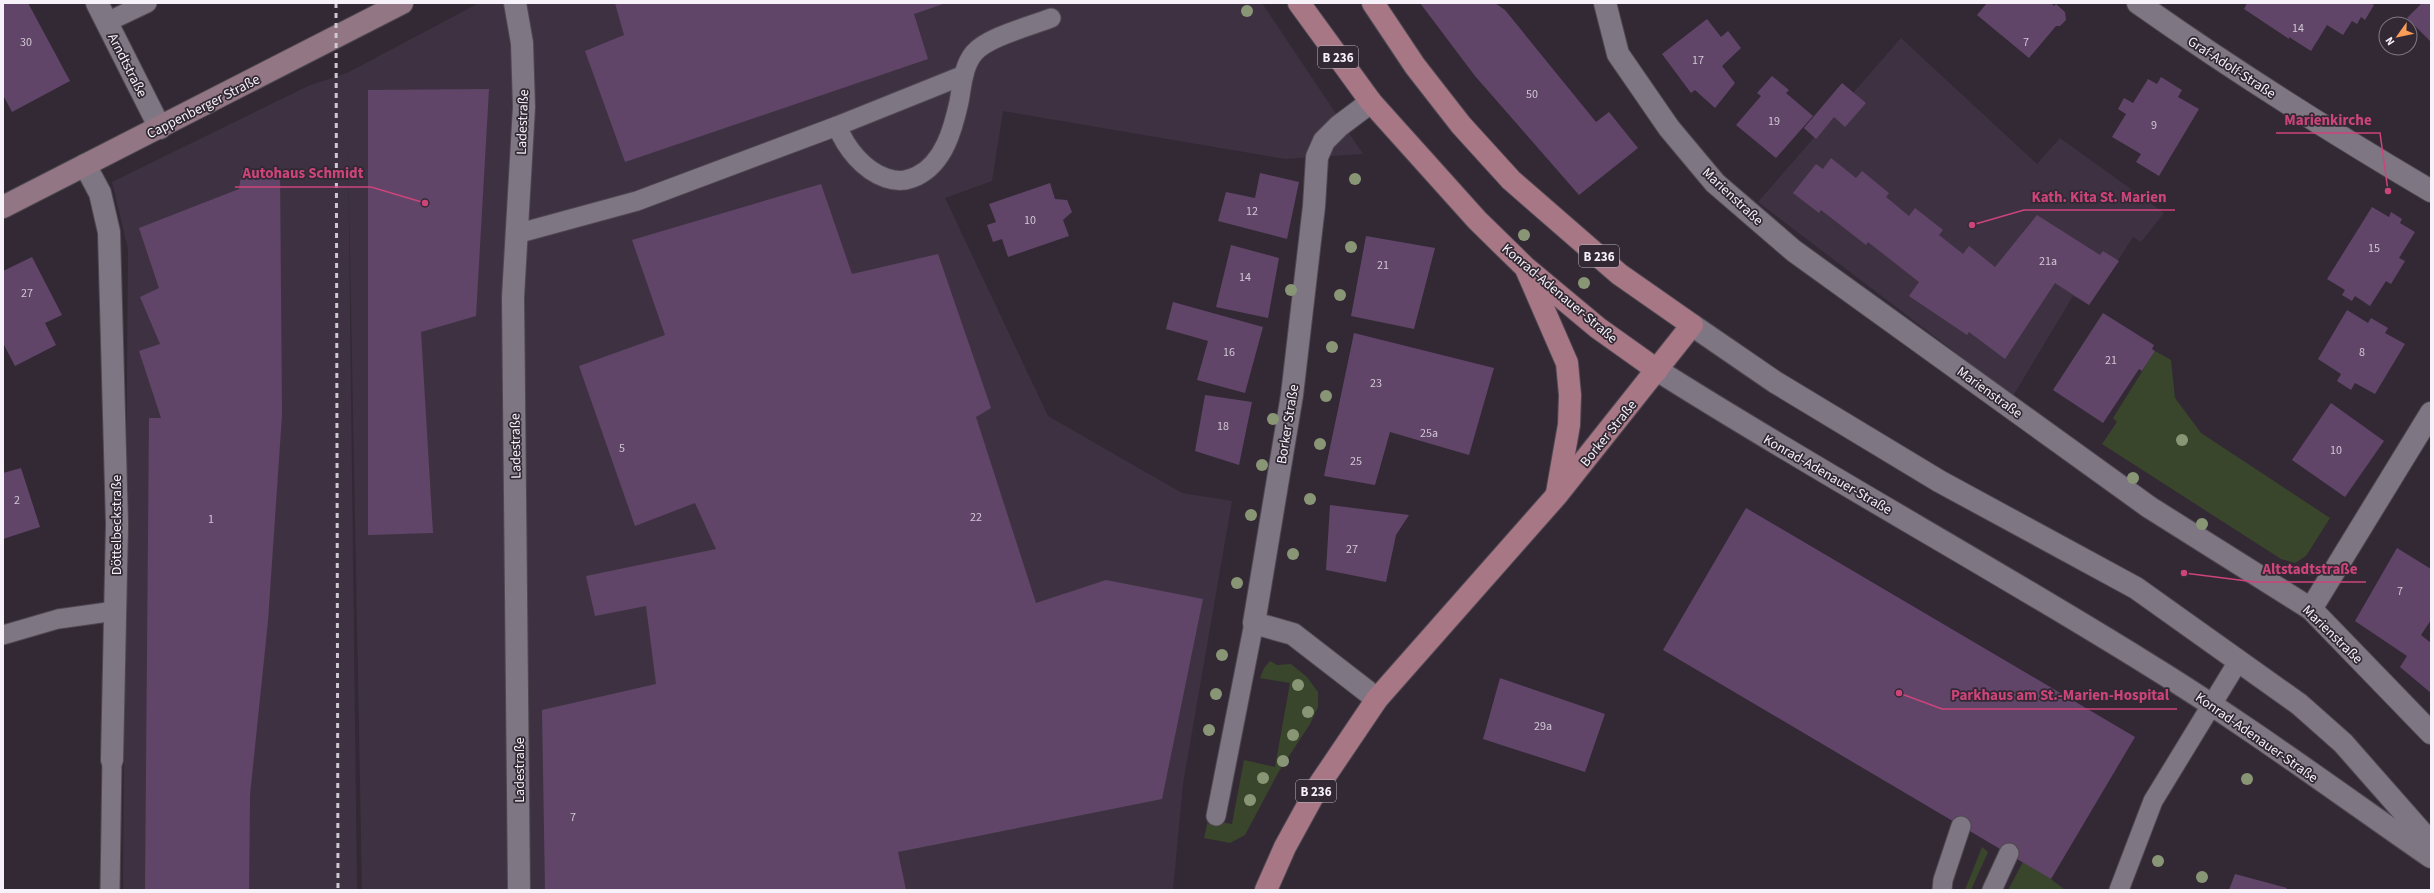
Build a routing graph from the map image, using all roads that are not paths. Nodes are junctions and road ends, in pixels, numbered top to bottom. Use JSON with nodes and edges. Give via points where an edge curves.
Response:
{"nodes":[{"id":1,"x":147,"y":3,"type":"edge"},
{"id":2,"x":402,"y":3,"type":"edge"},
{"id":3,"x":515,"y":3,"type":"edge"},
{"id":4,"x":1300,"y":3,"type":"edge"},
{"id":5,"x":1373,"y":3,"type":"edge"},
{"id":6,"x":1604,"y":3,"type":"edge"},
{"id":7,"x":2138,"y":3,"type":"edge"},
{"id":8,"x":102,"y":12,"type":"edge"},
{"id":9,"x":1051,"y":18,"type":"dead end"},
{"id":10,"x":964,"y":75,"type":"junction"},
{"id":11,"x":1371,"y":102,"type":"junction"},
{"id":12,"x":837,"y":126,"type":"junction"},
{"id":13,"x":160,"y":128,"type":"junction"},
{"id":14,"x":85,"y":165,"type":"junction"},
{"id":15,"x":2431,"y":191,"type":"edge"},
{"id":16,"x":3,"y":207,"type":"edge"},
{"id":17,"x":516,"y":234,"type":"junction"},
{"id":18,"x":1526,"y":268,"type":"junction"},
{"id":19,"x":1692,"y":325,"type":"junction"},
{"id":20,"x":1658,"y":370,"type":"junction"},
{"id":21,"x":2431,"y":413,"type":"edge"},
{"id":22,"x":1557,"y":495,"type":"junction"},
{"id":23,"x":2311,"y":609,"type":"junction"},
{"id":24,"x":115,"y":611,"type":"junction"},
{"id":25,"x":1254,"y":623,"type":"junction"},
{"id":26,"x":3,"y":635,"type":"edge"},
{"id":27,"x":2239,"y":660,"type":"junction"},
{"id":28,"x":1376,"y":699,"type":"junction"},
{"id":29,"x":2210,"y":704,"type":"junction"},
{"id":30,"x":2431,"y":733,"type":"edge"},
{"id":31,"x":112,"y":760,"type":"joint"},
{"id":32,"x":1216,"y":816,"type":"dead end"},
{"id":33,"x":1961,"y":826,"type":"dead end"},
{"id":34,"x":2431,"y":843,"type":"edge"},
{"id":35,"x":2009,"y":853,"type":"dead end"},
{"id":36,"x":2431,"y":857,"type":"edge"},
{"id":37,"x":110,"y":890,"type":"edge"},
{"id":38,"x":520,"y":890,"type":"edge"},
{"id":39,"x":1266,"y":890,"type":"edge"},
{"id":40,"x":1942,"y":890,"type":"edge"},
{"id":41,"x":1992,"y":890,"type":"edge"},
{"id":42,"x":2119,"y":890,"type":"edge"}],
"edges":[{"from":1,"to":8,"type":"lane"},
{"from":2,"to":13,"type":"main road","name":"Cappenberger Straße"},
{"from":3,"to":17,"type":"street","name":"Ladestraße","via":[[522,43],[524,107]]},
{"from":4,"to":11,"type":"main road","name":"Konrad-Adenauer-Straße","number":"B 236"},
{"from":5,"to":19,"type":"main road","number":"B 236","via":[[1415,66],[1461,125],[1511,180],[1619,274]]},
{"from":6,"to":23,"type":"street","name":"Marienstraße","via":[[1618,54],[1669,128],[1714,183],[1794,251],[2149,507]]},
{"from":7,"to":15,"type":"street","name":"Graf-Adolf-Straße","via":[[2191,41],[2336,134]]},
{"from":8,"to":13,"type":"street","name":"Arndtstraße"},
{"from":9,"to":10,"type":"lane","via":[[990,41],[973,54]]},
{"from":10,"to":12,"type":"lane"},
{"from":10,"to":12,"type":"lane","via":[[958,103],[940,156],[925,172],[910,179],[896,181],[867,166],[852,153]]},
{"from":11,"to":18,"type":"main road","name":"Konrad-Adenauer-Straße","number":"B 236","via":[[1476,220]]},
{"from":11,"to":25,"type":"street","name":"Borker Straße","via":[[1324,141],[1317,157],[1314,206],[1292,395]]},
{"from":12,"to":17,"type":"lane","via":[[637,201]]},
{"from":13,"to":14,"type":"main road","name":"Cappenberger Straße"},
{"from":14,"to":16,"type":"main road","name":"Cappenberger Straße"},
{"from":14,"to":24,"type":"street","name":"Döttelbeckstraße","via":[[100,194],[109,232],[117,524]]},
{"from":17,"to":38,"type":"street","name":"Ladestraße","via":[[513,297]]},
{"from":18,"to":20,"type":"main road","name":"Konrad-Adenauer-Straße","number":"B 236","via":[[1598,328]]},
{"from":18,"to":22,"type":"main road","via":[[1567,363],[1569,425]]},
{"from":19,"to":20,"type":"main road","name":"Borker Straße","number":"B 236"},
{"from":19,"to":27,"type":"street","via":[[1775,382],[1939,481],[2136,588]]},
{"from":20,"to":22,"type":"main road","name":"Borker Straße","number":"B 236"},
{"from":20,"to":29,"type":"street","name":"Konrad-Adenauer-Straße","via":[[1745,426],[2004,577]]},
{"from":21,"to":23,"type":"street"},
{"from":22,"to":28,"type":"main road","name":"Borker Straße","number":"B 236"},
{"from":23,"to":30,"type":"street","name":"Marienstraße"},
{"from":24,"to":26,"type":"lane","via":[[58,619]]},
{"from":24,"to":31,"type":"street","name":"Döttelbeckstraße"},
{"from":25,"to":28,"type":"street","via":[[1293,634]]},
{"from":25,"to":32,"type":"lane"},
{"from":27,"to":29,"type":"lane"},
{"from":27,"to":34,"type":"street","via":[[2299,704],[2343,743]]},
{"from":28,"to":39,"type":"main road","name":"Borker Straße","number":"B 236","via":[[1319,785],[1285,847]]},
{"from":29,"to":36,"type":"street","name":"Konrad-Adenauer-Straße"},
{"from":29,"to":42,"type":"lane","via":[[2153,801]]},
{"from":31,"to":37,"type":"lane","name":"Döttelbeckstraße"},
{"from":33,"to":40,"type":"lane"},
{"from":35,"to":41,"type":"lane"}]}
